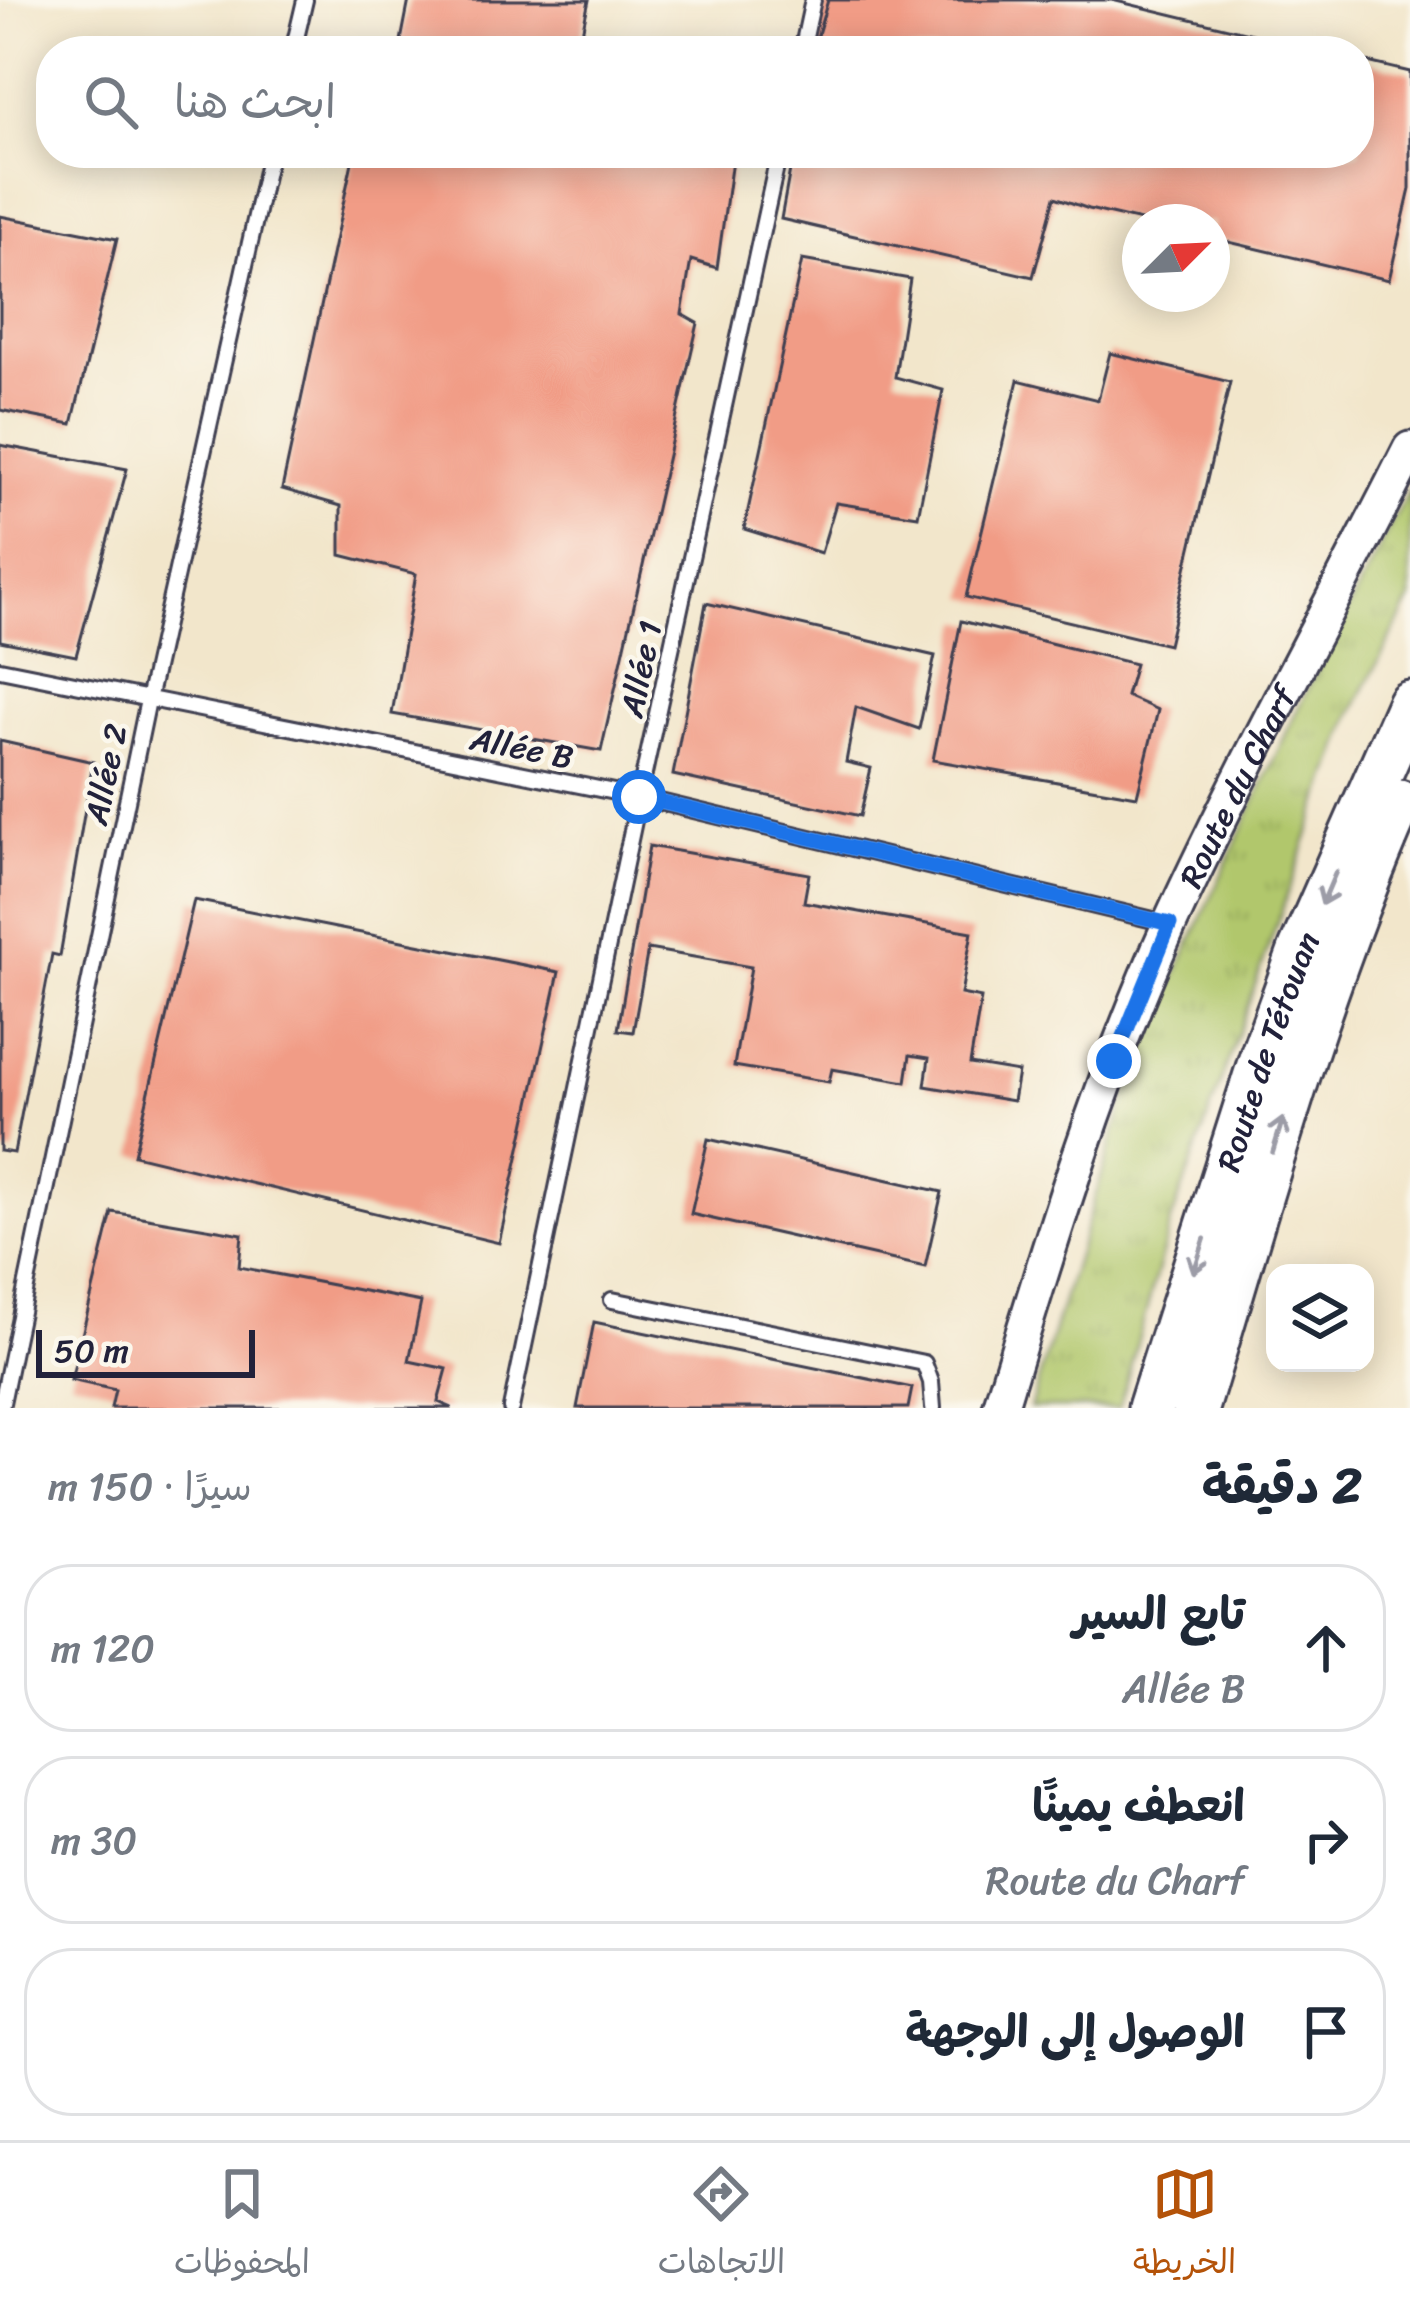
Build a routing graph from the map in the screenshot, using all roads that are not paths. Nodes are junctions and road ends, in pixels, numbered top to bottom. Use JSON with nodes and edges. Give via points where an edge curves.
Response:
{"nodes":[{"id":1,"x":304,"y":0,"type":"edge"},
{"id":2,"x":813,"y":0,"type":"edge"},
{"id":3,"x":296,"y":36,"type":"edge"},
{"id":4,"x":805,"y":36,"type":"edge"},
{"id":5,"x":267,"y":168,"type":"edge"},
{"id":6,"x":776,"y":168,"type":"edge"},
{"id":7,"x":1410,"y":449,"type":"edge"},
{"id":8,"x":0,"y":669,"type":"edge"},
{"id":9,"x":148,"y":700,"type":"junction"},
{"id":10,"x":1410,"y":704,"type":"edge"},
{"id":11,"x":1410,"y":778,"type":"edge"},
{"id":12,"x":639,"y":797,"type":"junction"},
{"id":13,"x":1170,"y":924,"type":"junction"},
{"id":14,"x":612,"y":1300,"type":"dead end"},
{"id":15,"x":1,"y":1408,"type":"edge"},
{"id":16,"x":511,"y":1408,"type":"edge"},
{"id":17,"x":933,"y":1408,"type":"edge"},
{"id":18,"x":1000,"y":1408,"type":"edge"},
{"id":19,"x":1151,"y":1408,"type":"edge"},
{"id":20,"x":1196,"y":1408,"type":"edge"}],
"edges":[{"from":1,"to":3,"type":"lane"},
{"from":2,"to":4,"type":"lane"},
{"from":5,"to":9,"type":"lane","name":"Allée 2"},
{"from":6,"to":12,"type":"lane","name":"Allée 1"},
{"from":7,"to":13,"type":"street","name":"Route du Charf"},
{"from":8,"to":9,"type":"lane","name":"Allée B"},
{"from":9,"to":12,"type":"lane","name":"Allée B"},
{"from":9,"to":15,"type":"lane","name":"Allée 2"},
{"from":10,"to":19,"type":"highway","name":"Route de Tétouan","one_way":true,"via":[[1302,949]]},
{"from":20,"to":11,"type":"highway","name":"Route de Tétouan","one_way":true,"via":[[1300,1064]]},
{"from":12,"to":13,"type":"lane","name":"Allée B"},
{"from":12,"to":16,"type":"lane","name":"Allée 1"},
{"from":13,"to":18,"type":"street","name":"Route du Charf","via":[[1064,1195]]},
{"from":14,"to":17,"type":"lane","via":[[924,1364]]}]}
